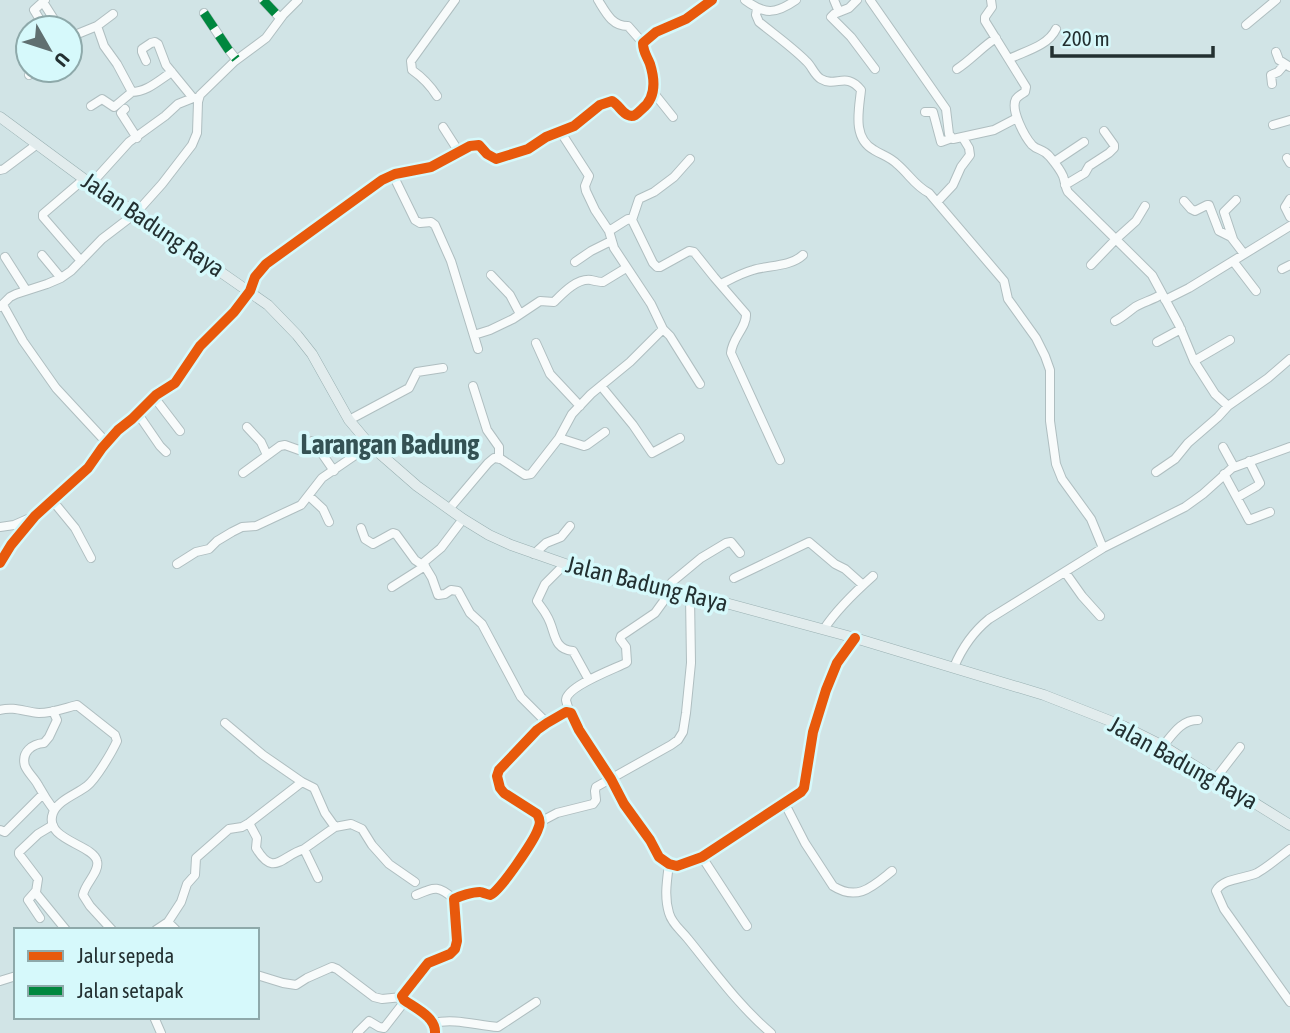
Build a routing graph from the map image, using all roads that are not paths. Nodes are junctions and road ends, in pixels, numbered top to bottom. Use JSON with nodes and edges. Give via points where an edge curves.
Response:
{"nodes":[{"id":1,"x":263,"y":0,"type":"edge"},
{"id":2,"x":298,"y":0,"type":"edge"},
{"id":3,"x":455,"y":0,"type":"edge"},
{"id":4,"x":598,"y":0,"type":"edge"},
{"id":5,"x":712,"y":0,"type":"edge"},
{"id":6,"x":745,"y":0,"type":"edge"},
{"id":7,"x":796,"y":0,"type":"edge"},
{"id":8,"x":834,"y":0,"type":"edge"},
{"id":9,"x":870,"y":0,"type":"edge"},
{"id":10,"x":991,"y":0,"type":"edge"},
{"id":11,"x":1276,"y":0,"type":"edge"},
{"id":12,"x":44,"y":1,"type":"edge"},
{"id":13,"x":855,"y":1,"type":"edge"},
{"id":14,"x":757,"y":9,"type":"junction"},
{"id":15,"x":839,"y":12,"type":"junction"},
{"id":16,"x":204,"y":13,"type":"dead end"},
{"id":17,"x":36,"y":14,"type":"edge"},
{"id":18,"x":113,"y":14,"type":"dead end"},
{"id":19,"x":280,"y":18,"type":"junction"},
{"id":20,"x":1246,"y":25,"type":"dead end"},
{"id":21,"x":97,"y":26,"type":"junction"},
{"id":22,"x":1056,"y":29,"type":"dead end"},
{"id":23,"x":84,"y":31,"type":"edge"},
{"id":24,"x":996,"y":38,"type":"junction"},
{"id":25,"x":643,"y":43,"type":"junction"},
{"id":26,"x":1276,"y":52,"type":"dead end"},
{"id":27,"x":1009,"y":59,"type":"junction"},
{"id":28,"x":236,"y":60,"type":"junction"},
{"id":29,"x":146,"y":61,"type":"dead end"},
{"id":30,"x":1287,"y":65,"type":"edge"},
{"id":31,"x":875,"y":69,"type":"dead end"},
{"id":32,"x":957,"y":69,"type":"dead end"},
{"id":33,"x":172,"y":72,"type":"junction"},
{"id":34,"x":1272,"y":84,"type":"dead end"},
{"id":35,"x":132,"y":92,"type":"junction"},
{"id":36,"x":653,"y":92,"type":"junction"},
{"id":37,"x":437,"y":96,"type":"dead end"},
{"id":38,"x":196,"y":98,"type":"junction"},
{"id":39,"x":91,"y":106,"type":"dead end"},
{"id":40,"x":125,"y":109,"type":"dead end"},
{"id":41,"x":925,"y":112,"type":"dead end"},
{"id":42,"x":0,"y":117,"type":"edge"},
{"id":43,"x":673,"y":117,"type":"dead end"},
{"id":44,"x":1017,"y":118,"type":"junction"},
{"id":45,"x":1290,"y":120,"type":"edge"},
{"id":46,"x":1273,"y":125,"type":"dead end"},
{"id":47,"x":443,"y":127,"type":"dead end"},
{"id":48,"x":560,"y":131,"type":"junction"},
{"id":49,"x":1104,"y":131,"type":"dead end"},
{"id":50,"x":137,"y":138,"type":"junction"},
{"id":51,"x":952,"y":138,"type":"junction"},
{"id":52,"x":964,"y":138,"type":"junction"},
{"id":53,"x":1084,"y":142,"type":"dead end"},
{"id":54,"x":36,"y":145,"type":"junction"},
{"id":55,"x":458,"y":152,"type":"junction"},
{"id":56,"x":690,"y":159,"type":"dead end"},
{"id":57,"x":1054,"y":162,"type":"junction"},
{"id":58,"x":0,"y":170,"type":"edge"},
{"id":59,"x":393,"y":175,"type":"junction"},
{"id":60,"x":88,"y":182,"type":"junction"},
{"id":61,"x":1065,"y":185,"type":"junction"},
{"id":62,"x":1290,"y":199,"type":"edge"},
{"id":63,"x":1236,"y":200,"type":"dead end"},
{"id":64,"x":1184,"y":201,"type":"dead end"},
{"id":65,"x":937,"y":202,"type":"junction"},
{"id":66,"x":1145,"y":206,"type":"dead end"},
{"id":67,"x":136,"y":212,"type":"junction"},
{"id":68,"x":1290,"y":217,"type":"edge"},
{"id":69,"x":632,"y":220,"type":"junction"},
{"id":70,"x":1290,"y":226,"type":"edge"},
{"id":71,"x":608,"y":231,"type":"junction"},
{"id":72,"x":1116,"y":239,"type":"junction"},
{"id":73,"x":1233,"y":239,"type":"junction"},
{"id":74,"x":611,"y":241,"type":"junction"},
{"id":75,"x":1244,"y":254,"type":"junction"},
{"id":76,"x":42,"y":255,"type":"dead end"},
{"id":77,"x":803,"y":255,"type":"dead end"},
{"id":78,"x":5,"y":257,"type":"dead end"},
{"id":79,"x":80,"y":261,"type":"junction"},
{"id":80,"x":1233,"y":261,"type":"junction"},
{"id":81,"x":575,"y":262,"type":"dead end"},
{"id":82,"x":1091,"y":265,"type":"dead end"},
{"id":83,"x":626,"y":268,"type":"junction"},
{"id":84,"x":491,"y":275,"type":"dead end"},
{"id":85,"x":61,"y":278,"type":"junction"},
{"id":86,"x":721,"y":284,"type":"junction"},
{"id":87,"x":26,"y":289,"type":"junction"},
{"id":88,"x":250,"y":290,"type":"junction"},
{"id":89,"x":1256,"y":291,"type":"dead end"},
{"id":90,"x":1163,"y":297,"type":"junction"},
{"id":91,"x":1,"y":306,"type":"edge"},
{"id":92,"x":520,"y":314,"type":"junction"},
{"id":93,"x":1115,"y":321,"type":"dead end"},
{"id":94,"x":663,"y":329,"type":"junction"},
{"id":95,"x":1181,"y":329,"type":"junction"},
{"id":96,"x":474,"y":335,"type":"junction"},
{"id":97,"x":1230,"y":340,"type":"dead end"},
{"id":98,"x":1157,"y":342,"type":"dead end"},
{"id":99,"x":536,"y":343,"type":"dead end"},
{"id":100,"x":478,"y":349,"type":"dead end"},
{"id":101,"x":1290,"y":359,"type":"edge"},
{"id":102,"x":1194,"y":361,"type":"junction"},
{"id":103,"x":443,"y":368,"type":"dead end"},
{"id":104,"x":700,"y":384,"type":"dead end"},
{"id":105,"x":473,"y":386,"type":"dead end"},
{"id":106,"x":601,"y":386,"type":"junction"},
{"id":107,"x":154,"y":397,"type":"junction"},
{"id":108,"x":580,"y":406,"type":"junction"},
{"id":109,"x":1228,"y":406,"type":"junction"},
{"id":110,"x":138,"y":414,"type":"junction"},
{"id":111,"x":349,"y":420,"type":"junction"},
{"id":112,"x":247,"y":427,"type":"dead end"},
{"id":113,"x":180,"y":431,"type":"dead end"},
{"id":114,"x":604,"y":432,"type":"dead end"},
{"id":115,"x":559,"y":438,"type":"junction"},
{"id":116,"x":680,"y":438,"type":"dead end"},
{"id":117,"x":107,"y":443,"type":"junction"},
{"id":118,"x":370,"y":445,"type":"junction"},
{"id":119,"x":1223,"y":447,"type":"dead end"},
{"id":120,"x":1290,"y":447,"type":"edge"},
{"id":121,"x":166,"y":452,"type":"dead end"},
{"id":122,"x":267,"y":455,"type":"junction"},
{"id":123,"x":499,"y":459,"type":"junction"},
{"id":124,"x":780,"y":460,"type":"dead end"},
{"id":125,"x":1250,"y":461,"type":"junction"},
{"id":126,"x":1234,"y":467,"type":"junction"},
{"id":127,"x":334,"y":471,"type":"junction"},
{"id":128,"x":243,"y":472,"type":"dead end"},
{"id":129,"x":1156,"y":472,"type":"dead end"},
{"id":130,"x":1224,"y":474,"type":"junction"},
{"id":131,"x":309,"y":496,"type":"junction"},
{"id":132,"x":1238,"y":497,"type":"junction"},
{"id":133,"x":52,"y":500,"type":"junction"},
{"id":134,"x":449,"y":509,"type":"junction"},
{"id":135,"x":1269,"y":512,"type":"dead end"},
{"id":136,"x":34,"y":516,"type":"junction"},
{"id":137,"x":463,"y":519,"type":"junction"},
{"id":138,"x":329,"y":522,"type":"dead end"},
{"id":139,"x":570,"y":526,"type":"dead end"},
{"id":140,"x":0,"y":527,"type":"edge"},
{"id":141,"x":360,"y":528,"type":"dead end"},
{"id":142,"x":1103,"y":548,"type":"junction"},
{"id":143,"x":740,"y":553,"type":"dead end"},
{"id":144,"x":534,"y":554,"type":"junction"},
{"id":145,"x":91,"y":558,"type":"dead end"},
{"id":146,"x":0,"y":563,"type":"edge"},
{"id":147,"x":177,"y":564,"type":"dead end"},
{"id":148,"x":424,"y":564,"type":"junction"},
{"id":149,"x":564,"y":565,"type":"junction"},
{"id":150,"x":1065,"y":572,"type":"junction"},
{"id":151,"x":873,"y":576,"type":"dead end"},
{"id":152,"x":734,"y":578,"type":"dead end"},
{"id":153,"x":863,"y":585,"type":"junction"},
{"id":154,"x":392,"y":587,"type":"dead end"},
{"id":155,"x":668,"y":592,"type":"junction"},
{"id":156,"x":690,"y":596,"type":"junction"},
{"id":157,"x":1100,"y":616,"type":"dead end"},
{"id":158,"x":824,"y":629,"type":"junction"},
{"id":159,"x":855,"y":638,"type":"junction"},
{"id":160,"x":954,"y":667,"type":"junction"},
{"id":161,"x":589,"y":680,"type":"junction"},
{"id":162,"x":0,"y":710,"type":"edge"},
{"id":163,"x":53,"y":711,"type":"junction"},
{"id":164,"x":569,"y":711,"type":"junction"},
{"id":165,"x":1198,"y":720,"type":"dead end"},
{"id":166,"x":225,"y":723,"type":"dead end"},
{"id":167,"x":547,"y":723,"type":"junction"},
{"id":168,"x":1163,"y":746,"type":"junction"},
{"id":169,"x":1240,"y":747,"type":"dead end"},
{"id":170,"x":1216,"y":778,"type":"junction"},
{"id":171,"x":611,"y":779,"type":"junction"},
{"id":172,"x":302,"y":782,"type":"junction"},
{"id":173,"x":43,"y":794,"type":"junction"},
{"id":174,"x":785,"y":802,"type":"junction"},
{"id":175,"x":54,"y":810,"type":"junction"},
{"id":176,"x":540,"y":822,"type":"junction"},
{"id":177,"x":249,"y":823,"type":"junction"},
{"id":178,"x":53,"y":825,"type":"junction"},
{"id":179,"x":1290,"y":825,"type":"edge"},
{"id":180,"x":335,"y":827,"type":"junction"},
{"id":181,"x":0,"y":830,"type":"edge"},
{"id":182,"x":304,"y":849,"type":"junction"},
{"id":183,"x":1290,"y":849,"type":"edge"},
{"id":184,"x":702,"y":858,"type":"junction"},
{"id":185,"x":669,"y":864,"type":"junction"},
{"id":186,"x":892,"y":871,"type":"dead end"},
{"id":187,"x":318,"y":878,"type":"dead end"},
{"id":188,"x":415,"y":882,"type":"dead end"},
{"id":189,"x":36,"y":892,"type":"junction"},
{"id":190,"x":416,"y":895,"type":"dead end"},
{"id":191,"x":454,"y":900,"type":"junction"},
{"id":192,"x":40,"y":918,"type":"dead end"},
{"id":193,"x":168,"y":922,"type":"junction"},
{"id":194,"x":747,"y":926,"type":"dead end"},
{"id":195,"x":64,"y":928,"type":"edge"},
{"id":196,"x":110,"y":928,"type":"edge"},
{"id":197,"x":159,"y":928,"type":"edge"},
{"id":198,"x":174,"y":928,"type":"edge"},
{"id":199,"x":259,"y":976,"type":"edge"},
{"id":200,"x":404,"y":999,"type":"junction"},
{"id":201,"x":1289,"y":1001,"type":"edge"},
{"id":202,"x":536,"y":1002,"type":"dead end"},
{"id":203,"x":433,"y":1023,"type":"junction"},
{"id":204,"x":357,"y":1033,"type":"edge"},
{"id":205,"x":435,"y":1033,"type":"edge"},
{"id":206,"x":771,"y":1033,"type":"edge"}],
"edges":[{"from":1,"to":19,"type":"street"},
{"from":2,"to":19,"type":"street"},
{"from":3,"to":37,"type":"street","via":[[411,61],[412,70]]},
{"from":4,"to":25,"type":"street","via":[[614,23],[628,26]]},
{"from":5,"to":25,"type":"street"},
{"from":6,"to":14,"type":"street"},
{"from":7,"to":14,"type":"street","via":[[781,10]]},
{"from":8,"to":15,"type":"street"},
{"from":9,"to":51,"type":"street","via":[[946,109]]},
{"from":10,"to":24,"type":"street","via":[[985,19]]},
{"from":11,"to":20,"type":"street"},
{"from":12,"to":17,"type":"street","via":[[34,10]]},
{"from":13,"to":15,"type":"street"},
{"from":14,"to":65,"type":"street","via":[[759,22],[820,78],[855,83],[861,90],[857,119],[863,139],[904,169]]},
{"from":15,"to":31,"type":"street","via":[[832,19]]},
{"from":16,"to":28,"type":"street"},
{"from":18,"to":21,"type":"street"},
{"from":19,"to":28,"type":"street","via":[[265,38]]},
{"from":21,"to":23,"type":"street"},
{"from":21,"to":35,"type":"street"},
{"from":22,"to":27,"type":"street","via":[[1044,43]]},
{"from":24,"to":27,"type":"street"},
{"from":24,"to":32,"type":"street"},
{"from":25,"to":36,"type":"street"},
{"from":26,"to":30,"type":"street"},
{"from":27,"to":44,"type":"street","via":[[1026,87],[1016,100]]},
{"from":28,"to":38,"type":"street"},
{"from":29,"to":33,"type":"street","via":[[142,49],[155,42]]},
{"from":30,"to":34,"type":"street","via":[[1271,75]]},
{"from":33,"to":35,"type":"street","via":[[149,88]]},
{"from":33,"to":38,"type":"street"},
{"from":35,"to":39,"type":"street","via":[[114,107],[102,99]]},
{"from":36,"to":43,"type":"street"},
{"from":36,"to":48,"type":"street","via":[[636,115],[627,115],[612,101]]},
{"from":38,"to":50,"type":"street","via":[[178,104]]},
{"from":38,"to":67,"type":"street","via":[[197,133],[192,145]]},
{"from":40,"to":50,"type":"street","via":[[121,113]]},
{"from":41,"to":51,"type":"street","via":[[933,112],[940,142]]},
{"from":42,"to":54,"type":"main road","name":"Jalan Badung Raya"},
{"from":44,"to":52,"type":"street"},
{"from":44,"to":57,"type":"street","via":[[1032,145]]},
{"from":45,"to":46,"type":"street"},
{"from":47,"to":55,"type":"street"},
{"from":48,"to":55,"type":"street","via":[[500,159],[479,145]]},
{"from":48,"to":71,"type":"street","via":[[587,173],[586,191]]},
{"from":49,"to":61,"type":"street","via":[[1114,148]]},
{"from":50,"to":60,"type":"street"},
{"from":51,"to":52,"type":"street"},
{"from":52,"to":65,"type":"street","via":[[970,155]]},
{"from":53,"to":57,"type":"street"},
{"from":54,"to":58,"type":"street"},
{"from":54,"to":60,"type":"main road","name":"Jalan Badung Raya"},
{"from":55,"to":59,"type":"street","via":[[431,167]]},
{"from":56,"to":69,"type":"street","via":[[674,177],[639,199]]},
{"from":57,"to":61,"type":"street"},
{"from":59,"to":88,"type":"street","via":[[266,264]]},
{"from":59,"to":96,"type":"street","via":[[415,220],[435,225]]},
{"from":60,"to":67,"type":"main road","name":"Jalan Badung Raya"},
{"from":60,"to":79,"type":"street","via":[[43,214]]},
{"from":61,"to":72,"type":"street"},
{"from":62,"to":68,"type":"street","via":[[1285,207]]},
{"from":63,"to":73,"type":"street","via":[[1224,212]]},
{"from":64,"to":73,"type":"street","via":[[1193,210],[1209,205],[1219,231]]},
{"from":65,"to":142,"type":"street","via":[[1004,281],[1008,299],[1045,356],[1050,370],[1056,464],[1091,519]]},
{"from":66,"to":72,"type":"street"},
{"from":67,"to":79,"type":"street"},
{"from":67,"to":88,"type":"main road","name":"Jalan Badung Raya"},
{"from":69,"to":71,"type":"street"},
{"from":69,"to":86,"type":"street","via":[[655,265],[660,267],[691,251]]},
{"from":70,"to":75,"type":"street"},
{"from":71,"to":74,"type":"street"},
{"from":72,"to":82,"type":"street"},
{"from":72,"to":90,"type":"street","via":[[1152,275]]},
{"from":73,"to":75,"type":"street"},
{"from":74,"to":81,"type":"street"},
{"from":74,"to":83,"type":"street"},
{"from":75,"to":80,"type":"street"},
{"from":76,"to":85,"type":"street"},
{"from":77,"to":86,"type":"street"},
{"from":78,"to":87,"type":"street"},
{"from":79,"to":85,"type":"street"},
{"from":80,"to":89,"type":"street"},
{"from":80,"to":90,"type":"street","via":[[1189,288]]},
{"from":83,"to":92,"type":"street","via":[[600,283],[589,280],[567,288],[554,302],[540,301]]},
{"from":83,"to":94,"type":"street"},
{"from":84,"to":92,"type":"street"},
{"from":85,"to":87,"type":"street"},
{"from":86,"to":124,"type":"street","via":[[747,315],[731,353]]},
{"from":87,"to":91,"type":"street"},
{"from":88,"to":107,"type":"street","via":[[200,346],[175,383]]},
{"from":88,"to":111,"type":"main road","name":"Jalan Badung Raya","via":[[298,335]]},
{"from":90,"to":93,"type":"street"},
{"from":90,"to":95,"type":"street"},
{"from":91,"to":117,"type":"street","via":[[56,388]]},
{"from":92,"to":96,"type":"street"},
{"from":94,"to":104,"type":"street"},
{"from":94,"to":106,"type":"street"},
{"from":95,"to":98,"type":"street"},
{"from":95,"to":102,"type":"street"},
{"from":96,"to":100,"type":"street"},
{"from":97,"to":102,"type":"street"},
{"from":99,"to":108,"type":"street","via":[[550,374]]},
{"from":101,"to":109,"type":"street"},
{"from":102,"to":109,"type":"street"},
{"from":103,"to":111,"type":"street","via":[[417,372],[409,388]]},
{"from":105,"to":123,"type":"street","via":[[487,430],[499,447]]},
{"from":106,"to":108,"type":"street"},
{"from":106,"to":116,"type":"street","via":[[652,453]]},
{"from":107,"to":110,"type":"street"},
{"from":107,"to":113,"type":"street"},
{"from":108,"to":115,"type":"street"},
{"from":109,"to":129,"type":"street"},
{"from":110,"to":117,"type":"street"},
{"from":110,"to":121,"type":"street"},
{"from":111,"to":118,"type":"main road","name":"Jalan Badung Raya"},
{"from":112,"to":122,"type":"street"},
{"from":114,"to":115,"type":"street","via":[[584,446]]},
{"from":115,"to":123,"type":"street","via":[[530,475]]},
{"from":117,"to":133,"type":"street","via":[[88,468]]},
{"from":118,"to":127,"type":"street"},
{"from":118,"to":134,"type":"main road","name":"Jalan Badung Raya"},
{"from":119,"to":126,"type":"street"},
{"from":120,"to":125,"type":"street"},
{"from":122,"to":127,"type":"street","via":[[285,445],[299,450],[312,441]]},
{"from":122,"to":128,"type":"street"},
{"from":123,"to":134,"type":"street","via":[[488,463]]},
{"from":125,"to":126,"type":"street"},
{"from":125,"to":132,"type":"street","via":[[1260,483]]},
{"from":126,"to":130,"type":"street"},
{"from":127,"to":131,"type":"street","via":[[317,483]]},
{"from":130,"to":132,"type":"street"},
{"from":130,"to":142,"type":"street","via":[[1185,507]]},
{"from":131,"to":138,"type":"street"},
{"from":131,"to":147,"type":"street","via":[[293,510],[242,527]]},
{"from":132,"to":135,"type":"street","via":[[1249,520]]},
{"from":133,"to":136,"type":"street"},
{"from":133,"to":145,"type":"street"},
{"from":134,"to":137,"type":"main road","name":"Jalan Badung Raya"},
{"from":136,"to":140,"type":"street"},
{"from":136,"to":146,"type":"street"},
{"from":137,"to":144,"type":"main road","name":"Jalan Badung Raya"},
{"from":137,"to":148,"type":"street"},
{"from":139,"to":144,"type":"street"},
{"from":141,"to":148,"type":"street","via":[[373,544],[396,534],[415,561]]},
{"from":142,"to":150,"type":"street"},
{"from":143,"to":155,"type":"street","via":[[731,542],[726,543],[672,582]]},
{"from":144,"to":149,"type":"main road","name":"Jalan Badung Raya"},
{"from":148,"to":154,"type":"street"},
{"from":148,"to":167,"type":"street","via":[[438,595],[458,591],[482,624],[521,697]]},
{"from":149,"to":155,"type":"main road","name":"Jalan Badung Raya"},
{"from":149,"to":161,"type":"street","via":[[545,584],[537,601],[559,645],[573,651]]},
{"from":150,"to":157,"type":"street"},
{"from":150,"to":160,"type":"street","via":[[980,626]]},
{"from":151,"to":153,"type":"street"},
{"from":152,"to":153,"type":"street","via":[[808,542]]},
{"from":153,"to":158,"type":"street"},
{"from":155,"to":156,"type":"main road","name":"Jalan Badung Raya"},
{"from":155,"to":161,"type":"street","via":[[655,613],[621,636],[626,663]]},
{"from":156,"to":158,"type":"main road","name":"Jalan Badung Raya"},
{"from":156,"to":171,"type":"street","via":[[691,663],[683,732],[671,745]]},
{"from":158,"to":159,"type":"main road","name":"Jalan Badung Raya"},
{"from":159,"to":160,"type":"main road","name":"Jalan Badung Raya"},
{"from":159,"to":174,"type":"street","via":[[837,663],[826,690],[813,732],[806,784]]},
{"from":160,"to":168,"type":"main road","name":"Jalan Badung Raya","via":[[1044,695]]},
{"from":161,"to":164,"type":"street","via":[[568,695]]},
{"from":162,"to":163,"type":"street"},
{"from":163,"to":173,"type":"street","via":[[57,720],[49,737],[32,746],[25,758]]},
{"from":163,"to":175,"type":"street","via":[[77,705],[117,741],[87,786]]},
{"from":164,"to":167,"type":"street"},
{"from":164,"to":171,"type":"street"},
{"from":165,"to":168,"type":"street","via":[[1179,727]]},
{"from":166,"to":172,"type":"street"},
{"from":167,"to":176,"type":"street","via":[[497,776],[503,793],[534,810]]},
{"from":168,"to":170,"type":"main road","name":"Jalan Badung Raya"},
{"from":169,"to":170,"type":"street"},
{"from":170,"to":179,"type":"main road","name":"Jalan Badung Raya"},
{"from":171,"to":176,"type":"street","via":[[595,789],[593,804]]},
{"from":171,"to":185,"type":"street","via":[[659,857]]},
{"from":172,"to":177,"type":"street"},
{"from":172,"to":180,"type":"street","via":[[314,788]]},
{"from":173,"to":175,"type":"street"},
{"from":173,"to":181,"type":"street","via":[[5,832]]},
{"from":174,"to":184,"type":"street"},
{"from":174,"to":186,"type":"street","via":[[805,843],[836,888],[861,892]]},
{"from":175,"to":178,"type":"street"},
{"from":176,"to":191,"type":"street","via":[[532,841],[494,893],[479,892]]},
{"from":177,"to":182,"type":"street","via":[[264,861],[281,862]]},
{"from":177,"to":193,"type":"street","via":[[229,829],[196,858],[195,875]]},
{"from":178,"to":189,"type":"street","via":[[19,852],[38,879]]},
{"from":178,"to":196,"type":"street","via":[[64,839],[96,858],[95,872],[83,895]]},
{"from":180,"to":182,"type":"street"},
{"from":180,"to":188,"type":"street","via":[[352,824],[362,829],[390,864]]},
{"from":182,"to":187,"type":"street"},
{"from":183,"to":201,"type":"street","via":[[1257,873],[1229,881],[1216,891]]},
{"from":184,"to":185,"type":"street"},
{"from":184,"to":194,"type":"street"},
{"from":185,"to":206,"type":"street","via":[[666,890],[674,924]]},
{"from":189,"to":192,"type":"street","via":[[29,900]]},
{"from":189,"to":195,"type":"street"},
{"from":190,"to":191,"type":"street","via":[[434,887]]},
{"from":191,"to":200,"type":"street","via":[[455,949],[428,963]]},
{"from":193,"to":197,"type":"street"},
{"from":193,"to":198,"type":"street"},
{"from":199,"to":200,"type":"street","via":[[296,985],[332,967],[373,997]]},
{"from":200,"to":203,"type":"street"},
{"from":200,"to":204,"type":"street","via":[[384,1028],[369,1021]]},
{"from":202,"to":203,"type":"street","via":[[498,1027]]},
{"from":203,"to":205,"type":"street"}]}
